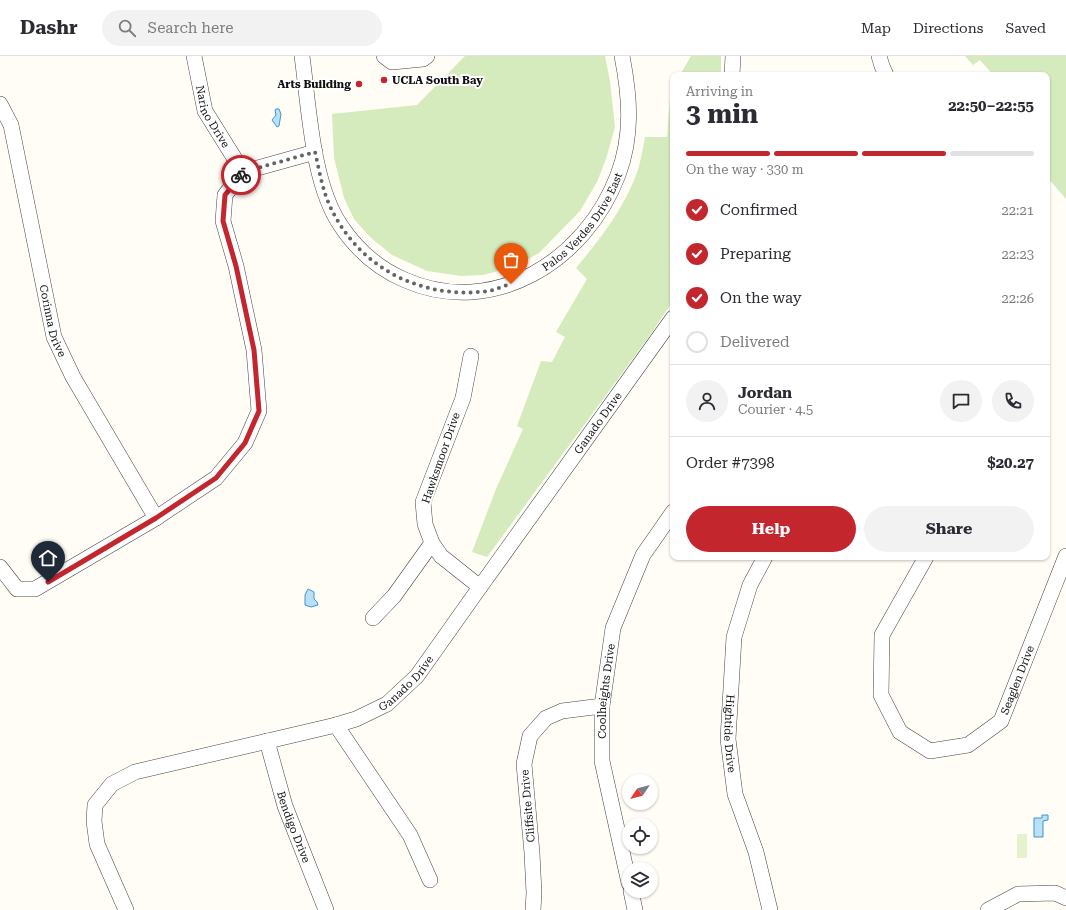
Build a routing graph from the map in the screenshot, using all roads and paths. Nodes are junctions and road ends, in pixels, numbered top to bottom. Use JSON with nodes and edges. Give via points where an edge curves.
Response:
{"nodes":[{"id":1,"x":194,"y":56,"type":"edge"},
{"id":2,"x":302,"y":56,"type":"edge"},
{"id":3,"x":384,"y":56,"type":"edge"},
{"id":4,"x":427,"y":56,"type":"edge"},
{"id":5,"x":622,"y":56,"type":"edge"},
{"id":6,"x":733,"y":56,"type":"edge"},
{"id":7,"x":879,"y":56,"type":"edge"},
{"id":8,"x":732,"y":72,"type":"edge"},
{"id":9,"x":885,"y":72,"type":"edge"},
{"id":10,"x":0,"y":104,"type":"edge"},
{"id":11,"x":315,"y":152,"type":"junction"},
{"id":12,"x":243,"y":172,"type":"junction"},
{"id":13,"x":670,"y":322,"type":"edge"},
{"id":14,"x":471,"y":356,"type":"dead end"},
{"id":15,"x":670,"y":516,"type":"edge"},
{"id":16,"x":156,"y":518,"type":"junction"},
{"id":17,"x":432,"y":543,"type":"junction"},
{"id":18,"x":1066,"y":556,"type":"edge"},
{"id":19,"x":763,"y":560,"type":"edge"},
{"id":20,"x":924,"y":560,"type":"edge"},
{"id":21,"x":0,"y":567,"type":"edge"},
{"id":22,"x":480,"y":587,"type":"junction"},
{"id":23,"x":373,"y":618,"type":"dead end"},
{"id":24,"x":602,"y":706,"type":"junction"},
{"id":25,"x":336,"y":725,"type":"junction"},
{"id":26,"x":268,"y":741,"type":"junction"},
{"id":27,"x":624,"y":862,"type":"edge"},
{"id":28,"x":430,"y":880,"type":"dead end"},
{"id":29,"x":632,"y":898,"type":"edge"},
{"id":30,"x":1066,"y":898,"type":"edge"},
{"id":31,"x":126,"y":910,"type":"edge"},
{"id":32,"x":326,"y":910,"type":"edge"},
{"id":33,"x":533,"y":910,"type":"edge"},
{"id":34,"x":634,"y":910,"type":"edge"},
{"id":35,"x":770,"y":910,"type":"edge"},
{"id":36,"x":988,"y":910,"type":"edge"}],
"edges":[{"from":1,"to":12,"type":"street","name":"Narino Drive","via":[[205,111]]},
{"from":2,"to":11,"type":"street","name":"Palos Verdes Drive East"},
{"from":3,"to":4,"type":"street","via":[[392,62],[423,59]]},
{"from":5,"to":11,"type":"street","name":"Palos Verdes Drive East","via":[[629,108],[628,130],[625,152],[609,195],[589,226],[568,249],[531,275],[489,291],[440,291],[416,285],[373,262],[355,245],[340,225],[321,180]]},
{"from":6,"to":8,"type":"street"},
{"from":7,"to":9,"type":"street"},
{"from":10,"to":16,"type":"street","name":"Corinna Drive","via":[[11,125],[54,337],[73,377]]},
{"from":11,"to":12,"type":"street"},
{"from":12,"to":16,"type":"street","via":[[225,195],[223,221],[236,266],[254,350],[259,411],[245,443],[216,478]]},
{"from":13,"to":22,"type":"street","name":"Ganado Drive"},
{"from":14,"to":17,"type":"street","name":"Hawksmoor Drive","via":[[463,398],[423,502],[425,524]]},
{"from":15,"to":24,"type":"street","name":"Coolheights Drive","via":[[643,555],[613,628]]},
{"from":16,"to":21,"type":"street","via":[[36,589],[17,589]]},
{"from":17,"to":22,"type":"street","name":"Hawksmoor Drive","via":[[441,556]]},
{"from":17,"to":23,"type":"street","via":[[394,596]]},
{"from":18,"to":20,"type":"street","name":"Seaglen Drive","via":[[1001,721],[968,745],[930,751],[900,732],[881,695],[882,635]]},
{"from":19,"to":35,"type":"street","name":"Hightide Drive","via":[[750,585],[734,637],[728,739],[735,794],[756,852]]},
{"from":22,"to":25,"type":"street","name":"Ganado Drive","via":[[418,676],[388,704]]},
{"from":24,"to":27,"type":"street","name":"Coolheights Drive","via":[[602,761]]},
{"from":24,"to":33,"type":"street","name":"Cliffsite Drive","via":[[562,711],[546,718],[530,736],[524,764],[532,853]]},
{"from":25,"to":26,"type":"street","name":"Ganado Drive"},
{"from":25,"to":28,"type":"street","via":[[410,835]]},
{"from":26,"to":31,"type":"street","name":"Ganado Drive","via":[[134,772],[112,784],[95,805],[94,821],[97,844]]},
{"from":26,"to":32,"type":"street","name":"Bendigo Drive","via":[[284,806]]},
{"from":29,"to":34,"type":"street"},
{"from":30,"to":36,"type":"street","via":[[1055,893],[1018,894]]}]}
